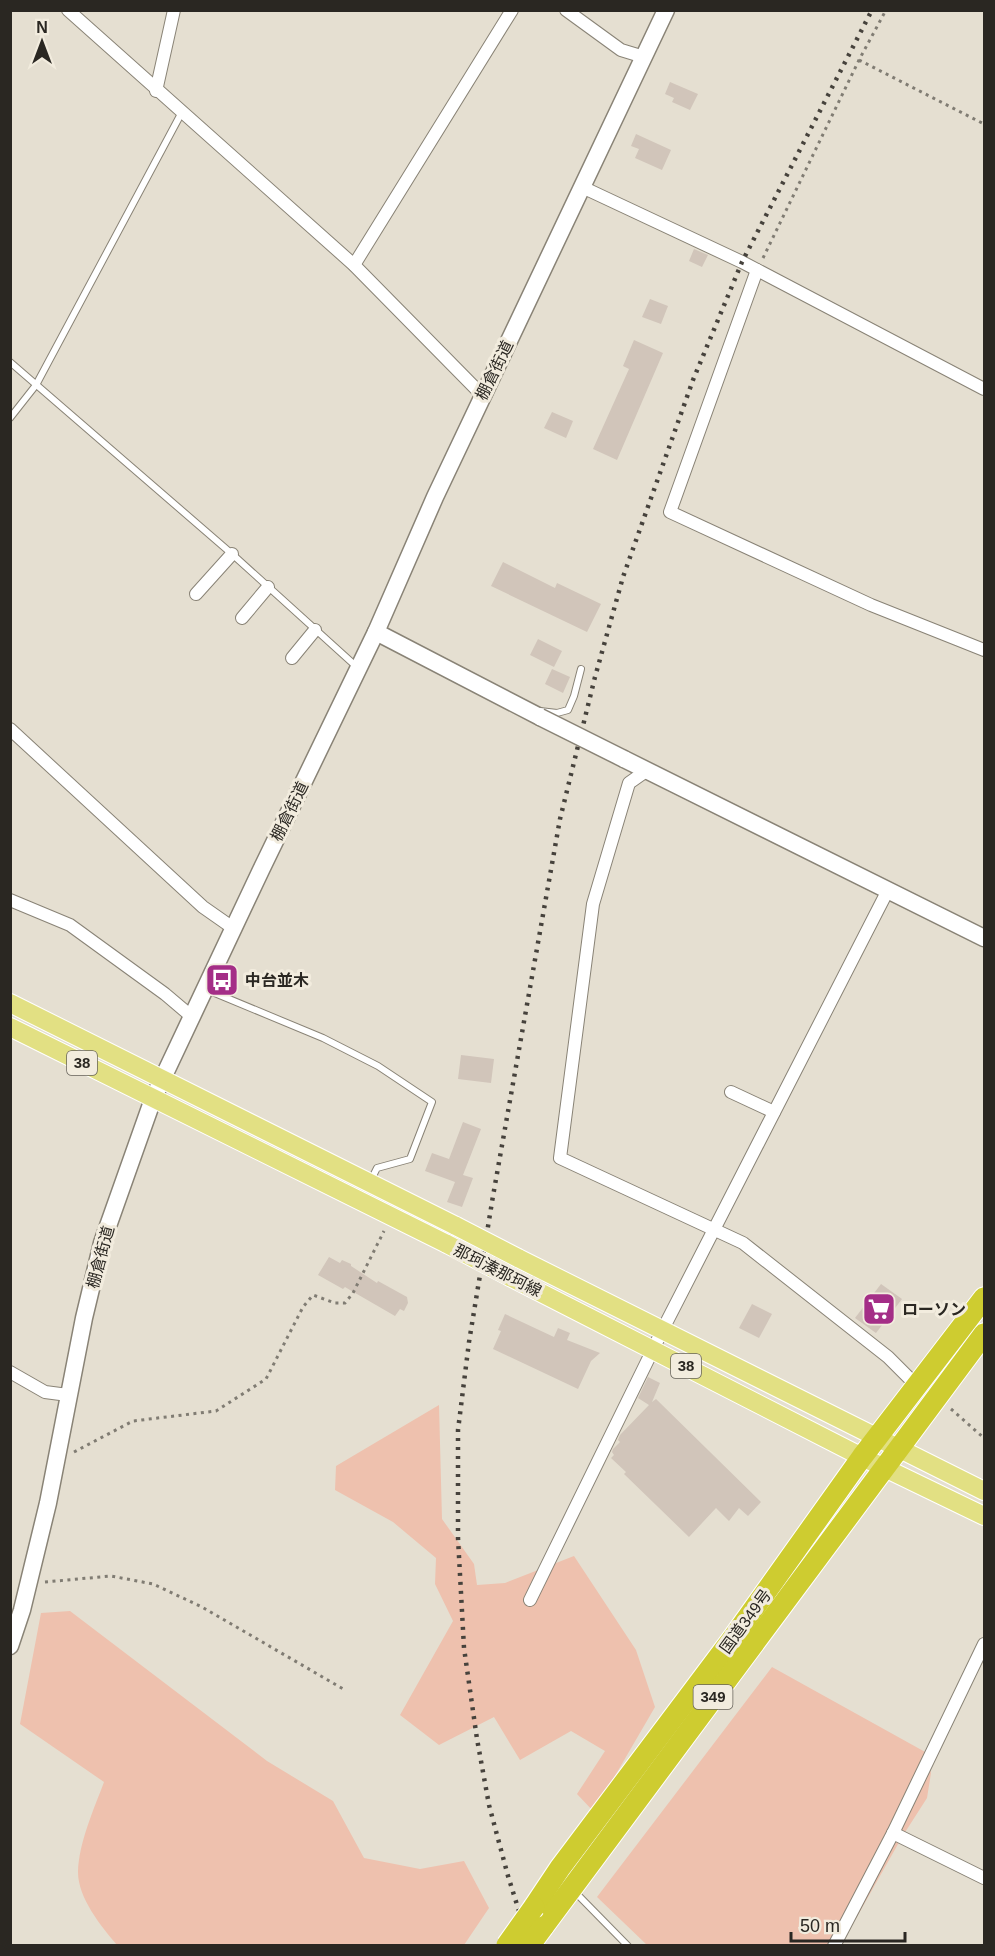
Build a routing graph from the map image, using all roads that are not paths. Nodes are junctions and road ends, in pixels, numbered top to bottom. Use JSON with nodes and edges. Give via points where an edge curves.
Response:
{"nodes":[{"id":1,"x":68,"y":10,"type":"edge"},
{"id":2,"x":174,"y":10,"type":"edge"},
{"id":3,"x":512,"y":10,"type":"edge"},
{"id":4,"x":566,"y":10,"type":"edge"},
{"id":5,"x":666,"y":10,"type":"edge"},
{"id":6,"x":644,"y":57,"type":"junction"},
{"id":7,"x":156,"y":91,"type":"junction"},
{"id":8,"x":182,"y":112,"type":"junction"},
{"id":9,"x":582,"y":187,"type":"junction"},
{"id":10,"x":354,"y":265,"type":"junction"},
{"id":11,"x":757,"y":270,"type":"junction"},
{"id":12,"x":10,"y":362,"type":"edge"},
{"id":13,"x":36,"y":385,"type":"junction"},
{"id":14,"x":984,"y":389,"type":"edge"},
{"id":15,"x":482,"y":395,"type":"junction"},
{"id":16,"x":10,"y":418,"type":"edge"},
{"id":17,"x":232,"y":554,"type":"junction"},
{"id":18,"x":268,"y":587,"type":"junction"},
{"id":19,"x":196,"y":594,"type":"dead end"},
{"id":20,"x":242,"y":618,"type":"dead end"},
{"id":21,"x":315,"y":630,"type":"junction"},
{"id":22,"x":376,"y":632,"type":"junction"},
{"id":23,"x":984,"y":650,"type":"edge"},
{"id":24,"x":292,"y":658,"type":"dead end"},
{"id":25,"x":359,"y":668,"type":"junction"},
{"id":26,"x":581,"y":669,"type":"dead end"},
{"id":27,"x":533,"y":714,"type":"junction"},
{"id":28,"x":10,"y":729,"type":"edge"},
{"id":29,"x":646,"y":771,"type":"junction"},
{"id":30,"x":888,"y":890,"type":"junction"},
{"id":31,"x":10,"y":900,"type":"edge"},
{"id":32,"x":233,"y":928,"type":"junction"},
{"id":33,"x":984,"y":938,"type":"edge"},
{"id":34,"x":204,"y":989,"type":"junction"},
{"id":35,"x":10,"y":1003,"type":"edge"},
{"id":36,"x":191,"y":1016,"type":"junction"},
{"id":37,"x":10,"y":1027,"type":"edge"},
{"id":38,"x":162,"y":1079,"type":"junction"},
{"id":39,"x":732,"y":1092,"type":"dead end"},
{"id":40,"x":153,"y":1099,"type":"junction"},
{"id":41,"x":774,"y":1112,"type":"junction"},
{"id":42,"x":369,"y":1183,"type":"junction"},
{"id":43,"x":714,"y":1229,"type":"junction"},
{"id":44,"x":984,"y":1298,"type":"edge"},
{"id":45,"x":662,"y":1331,"type":"junction"},
{"id":46,"x":984,"y":1334,"type":"edge"},
{"id":47,"x":654,"y":1349,"type":"junction"},
{"id":48,"x":10,"y":1372,"type":"edge"},
{"id":49,"x":917,"y":1386,"type":"junction"},
{"id":50,"x":68,"y":1395,"type":"junction"},
{"id":51,"x":876,"y":1437,"type":"junction"},
{"id":52,"x":900,"y":1449,"type":"junction"},
{"id":53,"x":862,"y":1457,"type":"junction"},
{"id":54,"x":885,"y":1468,"type":"junction"},
{"id":55,"x":984,"y":1491,"type":"edge"},
{"id":56,"x":984,"y":1516,"type":"edge"},
{"id":57,"x":530,"y":1600,"type":"dead end"},
{"id":58,"x":984,"y":1644,"type":"edge"},
{"id":59,"x":10,"y":1646,"type":"edge"},
{"id":60,"x":893,"y":1833,"type":"junction"},
{"id":61,"x":566,"y":1877,"type":"junction"},
{"id":62,"x":984,"y":1878,"type":"edge"},
{"id":63,"x":507,"y":1945,"type":"edge"},
{"id":64,"x":529,"y":1946,"type":"edge"},
{"id":65,"x":628,"y":1946,"type":"edge"},
{"id":66,"x":834,"y":1946,"type":"edge"}],
"edges":[{"from":1,"to":7,"type":"street"},
{"from":2,"to":7,"type":"street"},
{"from":3,"to":10,"type":"street"},
{"from":4,"to":6,"type":"street","via":[[621,50]]},
{"from":5,"to":6,"type":"street","name":"棚倉街道"},
{"from":6,"to":9,"type":"street","name":"棚倉街道"},
{"from":7,"to":8,"type":"street"},
{"from":8,"to":10,"type":"street"},
{"from":8,"to":13,"type":"lane"},
{"from":9,"to":11,"type":"street"},
{"from":9,"to":15,"type":"street","name":"棚倉街道"},
{"from":10,"to":15,"type":"street"},
{"from":11,"to":14,"type":"street"},
{"from":11,"to":23,"type":"street","via":[[670,512],[871,605]]},
{"from":12,"to":13,"type":"lane"},
{"from":13,"to":16,"type":"lane"},
{"from":13,"to":17,"type":"lane"},
{"from":15,"to":22,"type":"street","name":"棚倉街道"},
{"from":17,"to":18,"type":"lane"},
{"from":17,"to":19,"type":"street"},
{"from":18,"to":20,"type":"street"},
{"from":18,"to":21,"type":"lane"},
{"from":21,"to":24,"type":"street"},
{"from":21,"to":25,"type":"lane"},
{"from":22,"to":25,"type":"street","name":"棚倉街道"},
{"from":22,"to":27,"type":"street"},
{"from":25,"to":32,"type":"street","name":"棚倉街道"},
{"from":26,"to":27,"type":"lane","via":[[568,710]]},
{"from":27,"to":29,"type":"street","bridge":true},
{"from":28,"to":32,"type":"street","via":[[203,907]]},
{"from":29,"to":30,"type":"street"},
{"from":29,"to":43,"type":"street","via":[[629,783],[593,904],[560,1158]]},
{"from":30,"to":33,"type":"street"},
{"from":30,"to":41,"type":"street"},
{"from":31,"to":36,"type":"street","via":[[70,925]]},
{"from":32,"to":34,"type":"street","name":"棚倉街道"},
{"from":34,"to":36,"type":"street","name":"棚倉街道"},
{"from":34,"to":42,"type":"lane","via":[[324,1038],[378,1066],[432,1102],[410,1159],[377,1168]]},
{"from":35,"to":38,"type":"main road","name":"那珂湊那珂線","number":"38"},
{"from":36,"to":38,"type":"street","name":"棚倉街道"},
{"from":37,"to":40,"type":"main road","name":"那珂湊那珂線","number":"38"},
{"from":38,"to":40,"type":"street","name":"棚倉街道"},
{"from":38,"to":42,"type":"main road","name":"那珂湊那珂線","number":"38"},
{"from":39,"to":41,"type":"street"},
{"from":40,"to":47,"type":"main road","name":"那珂湊那珂線","number":"38","bridge":true},
{"from":40,"to":50,"type":"street","name":"棚倉街道","via":[[102,1243]]},
{"from":41,"to":43,"type":"street"},
{"from":42,"to":45,"type":"main road","name":"那珂湊那珂線","number":"38","bridge":true},
{"from":43,"to":45,"type":"street"},
{"from":43,"to":49,"type":"street","via":[[743,1243],[888,1357]]},
{"from":44,"to":49,"type":"highway","name":"国道349号","number":"349"},
{"from":45,"to":47,"type":"street"},
{"from":45,"to":51,"type":"main road","name":"那珂湊那珂線","number":"38"},
{"from":46,"to":52,"type":"highway","name":"国道349号","number":"349"},
{"from":47,"to":53,"type":"main road","name":"那珂湊那珂線","number":"38"},
{"from":47,"to":57,"type":"street"},
{"from":48,"to":50,"type":"street","via":[[45,1392]]},
{"from":49,"to":51,"type":"highway","name":"国道349号","number":"349"},
{"from":50,"to":59,"type":"street","name":"棚倉街道","via":[[29,1583]]},
{"from":51,"to":52,"type":"main road","name":"那珂湊那珂線","number":"38"},
{"from":51,"to":53,"type":"highway","name":"国道349号","number":"349"},
{"from":52,"to":54,"type":"highway","name":"国道349号","number":"349"},
{"from":52,"to":55,"type":"main road","name":"那珂湊那珂線","number":"38"},
{"from":53,"to":54,"type":"main road","name":"那珂湊那珂線","number":"38"},
{"from":53,"to":61,"type":"highway","name":"国道349号","number":"349"},
{"from":54,"to":56,"type":"main road","name":"那珂湊那珂線","number":"38"},
{"from":54,"to":61,"type":"highway","name":"国道349号","number":"349"},
{"from":58,"to":60,"type":"street"},
{"from":60,"to":62,"type":"street"},
{"from":60,"to":66,"type":"street"},
{"from":61,"to":63,"type":"highway","name":"国道349号","number":"349","bridge":true,"via":[[534,1907]]},
{"from":61,"to":64,"type":"highway","name":"国道349号","number":"349","bridge":true,"via":[[543,1927]]},
{"from":61,"to":65,"type":"lane","via":[[574,1891]]}]}
